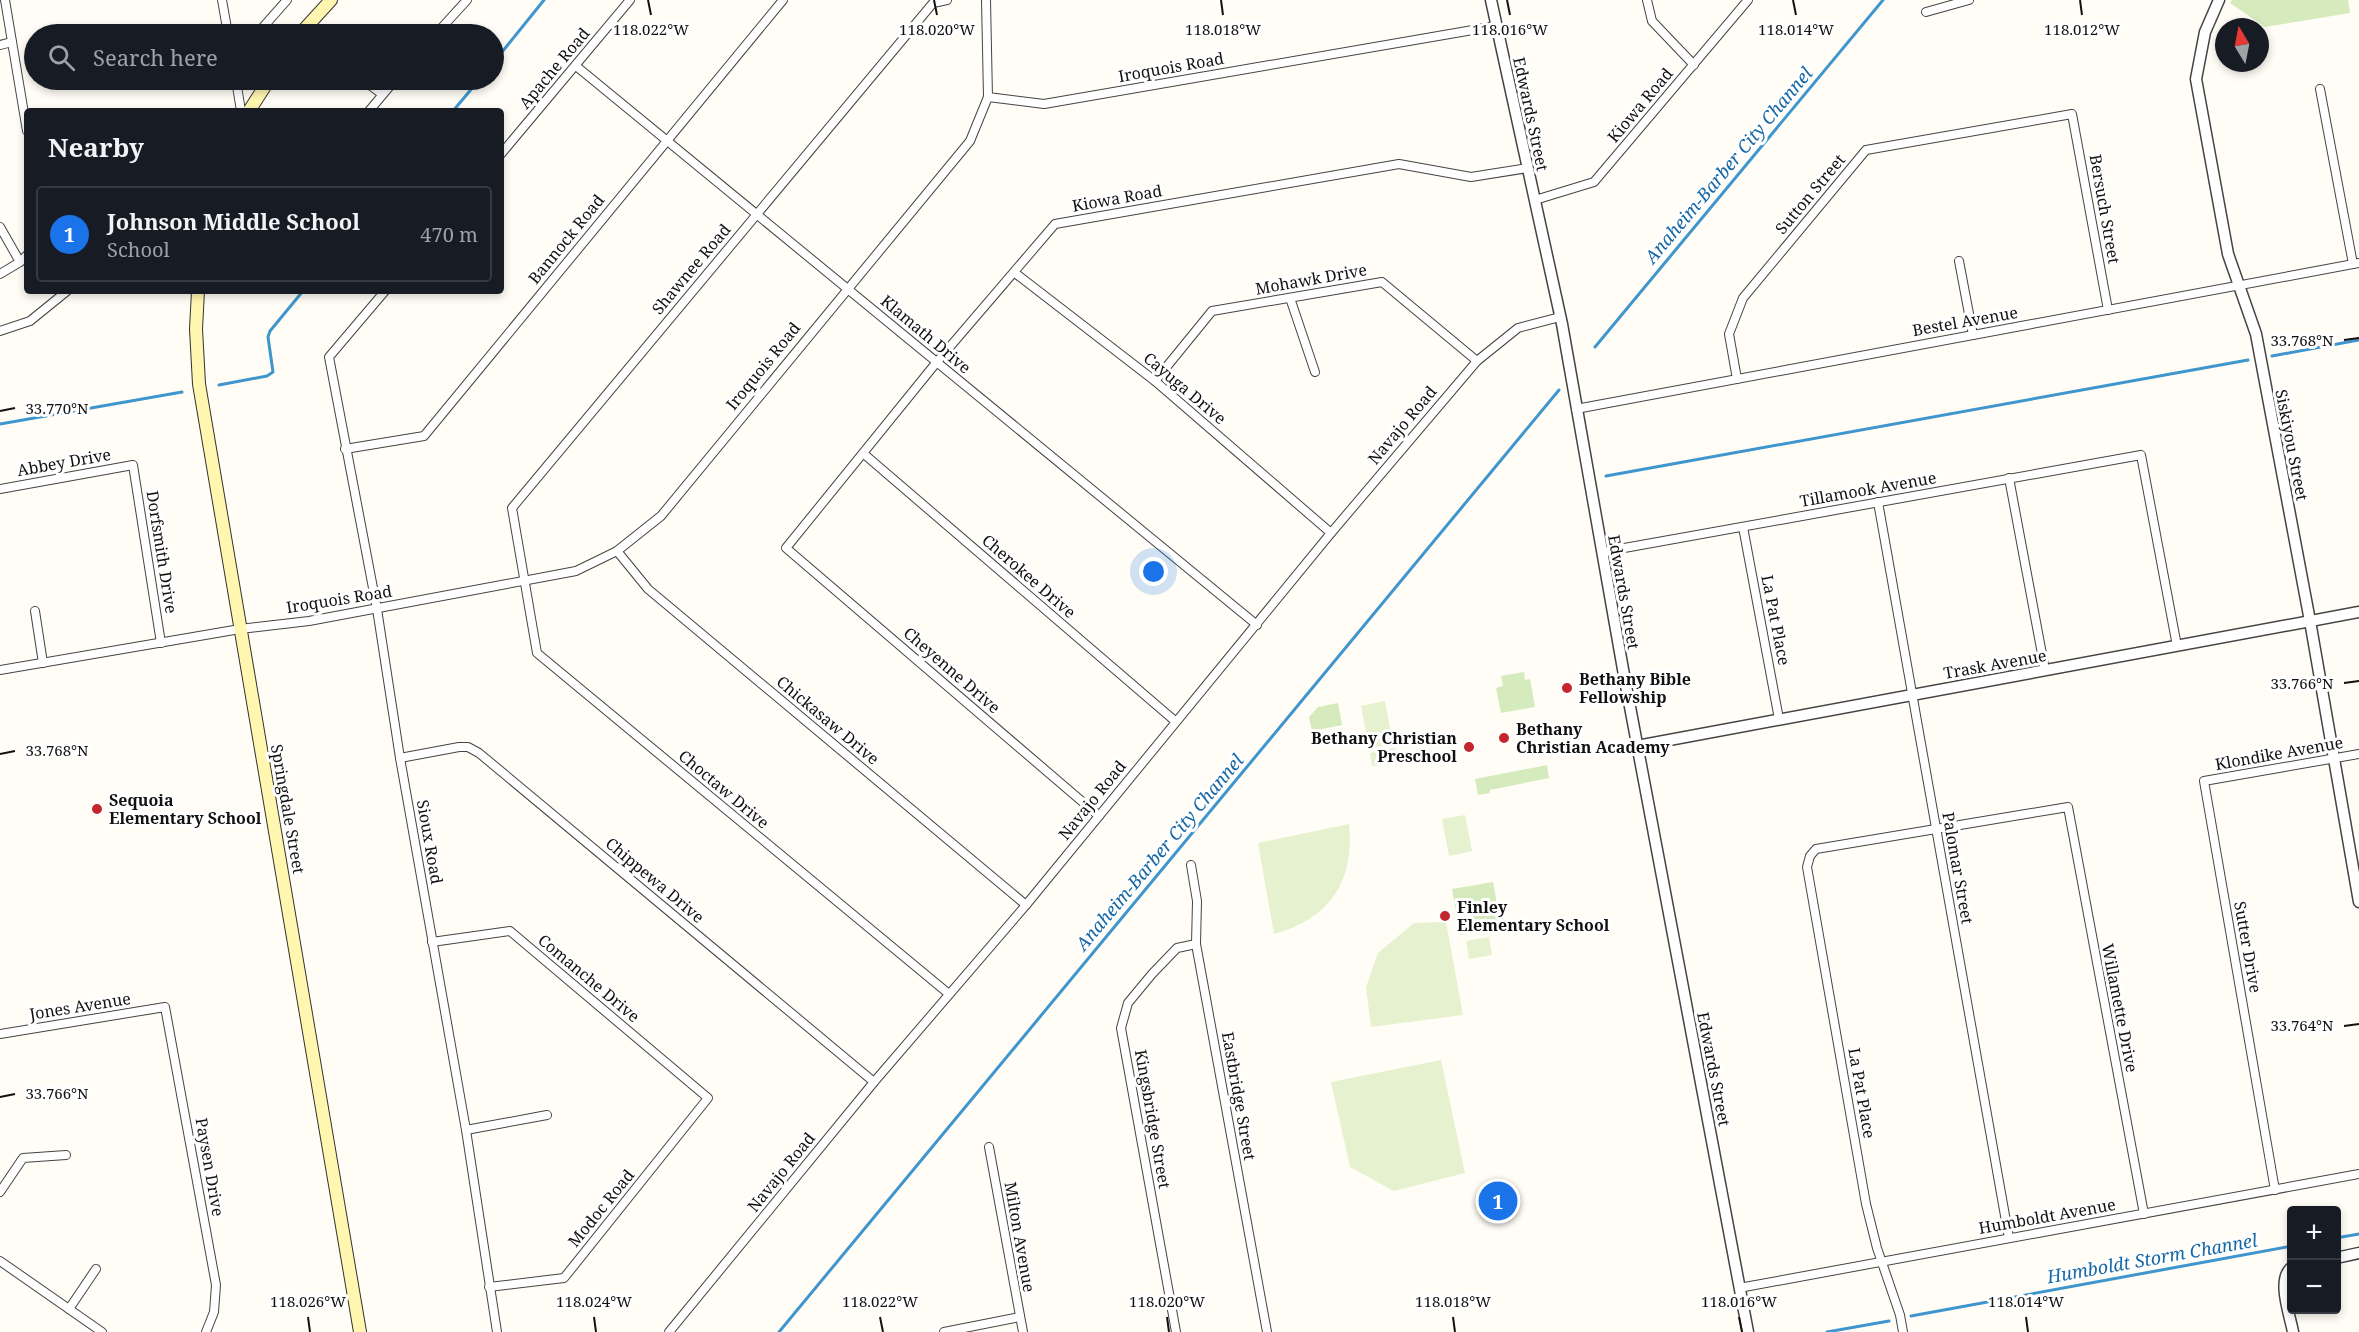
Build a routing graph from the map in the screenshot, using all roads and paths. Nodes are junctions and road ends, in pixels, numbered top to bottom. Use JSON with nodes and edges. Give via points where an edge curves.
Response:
{"nodes":[{"id":1,"x":4,"y":0,"type":"edge"},
{"id":2,"x":222,"y":0,"type":"edge"},
{"id":3,"x":287,"y":0,"type":"edge"},
{"id":4,"x":331,"y":0,"type":"edge"},
{"id":5,"x":467,"y":0,"type":"edge"},
{"id":6,"x":630,"y":0,"type":"edge"},
{"id":7,"x":783,"y":0,"type":"edge"},
{"id":8,"x":947,"y":0,"type":"edge"},
{"id":9,"x":986,"y":0,"type":"edge"},
{"id":10,"x":1491,"y":0,"type":"edge"},
{"id":11,"x":1647,"y":0,"type":"edge"},
{"id":12,"x":1748,"y":0,"type":"edge"},
{"id":13,"x":1969,"y":0,"type":"edge"},
{"id":14,"x":2219,"y":0,"type":"edge"},
{"id":15,"x":1926,"y":12,"type":"dead end"},
{"id":16,"x":226,"y":24,"type":"edge"},
{"id":17,"x":266,"y":24,"type":"edge"},
{"id":18,"x":311,"y":24,"type":"edge"},
{"id":19,"x":445,"y":24,"type":"edge"},
{"id":20,"x":1497,"y":26,"type":"junction"},
{"id":21,"x":12,"y":42,"type":"junction"},
{"id":22,"x":0,"y":45,"type":"edge"},
{"id":23,"x":1694,"y":65,"type":"junction"},
{"id":24,"x":576,"y":66,"type":"junction"},
{"id":25,"x":2320,"y":89,"type":"dead end"},
{"id":26,"x":238,"y":90,"type":"edge"},
{"id":27,"x":263,"y":90,"type":"edge"},
{"id":28,"x":377,"y":90,"type":"edge"},
{"id":29,"x":386,"y":90,"type":"edge"},
{"id":30,"x":382,"y":94,"type":"junction"},
{"id":31,"x":988,"y":97,"type":"junction"},
{"id":32,"x":241,"y":108,"type":"edge"},
{"id":33,"x":251,"y":108,"type":"edge"},
{"id":34,"x":371,"y":108,"type":"edge"},
{"id":35,"x":24,"y":113,"type":"edge"},
{"id":36,"x":2072,"y":114,"type":"joint"},
{"id":37,"x":667,"y":140,"type":"junction"},
{"id":38,"x":504,"y":150,"type":"edge"},
{"id":39,"x":1528,"y":168,"type":"junction"},
{"id":40,"x":1535,"y":200,"type":"junction"},
{"id":41,"x":755,"y":215,"type":"junction"},
{"id":42,"x":0,"y":227,"type":"edge"},
{"id":43,"x":24,"y":258,"type":"edge"},
{"id":44,"x":1959,"y":261,"type":"dead end"},
{"id":45,"x":20,"y":262,"type":"junction"},
{"id":46,"x":2356,"y":264,"type":"edge"},
{"id":47,"x":1014,"y":273,"type":"junction"},
{"id":48,"x":0,"y":274,"type":"edge"},
{"id":49,"x":2238,"y":286,"type":"junction"},
{"id":50,"x":847,"y":287,"type":"junction"},
{"id":51,"x":63,"y":294,"type":"edge"},
{"id":52,"x":198,"y":294,"type":"edge"},
{"id":53,"x":382,"y":294,"type":"edge"},
{"id":54,"x":1290,"y":298,"type":"junction"},
{"id":55,"x":2108,"y":310,"type":"junction"},
{"id":56,"x":1560,"y":317,"type":"junction"},
{"id":57,"x":0,"y":331,"type":"edge"},
{"id":58,"x":1973,"y":335,"type":"junction"},
{"id":59,"x":1477,"y":361,"type":"junction"},
{"id":60,"x":936,"y":363,"type":"junction"},
{"id":61,"x":1315,"y":372,"type":"dead end"},
{"id":62,"x":1737,"y":379,"type":"junction"},
{"id":63,"x":1155,"y":381,"type":"junction"},
{"id":64,"x":1576,"y":409,"type":"junction"},
{"id":65,"x":345,"y":449,"type":"junction"},
{"id":66,"x":864,"y":454,"type":"junction"},
{"id":67,"x":133,"y":465,"type":"joint"},
{"id":68,"x":2009,"y":478,"type":"junction"},
{"id":69,"x":0,"y":489,"type":"edge"},
{"id":70,"x":1878,"y":502,"type":"junction"},
{"id":71,"x":1743,"y":527,"type":"junction"},
{"id":72,"x":1330,"y":533,"type":"junction"},
{"id":73,"x":786,"y":548,"type":"joint"},
{"id":74,"x":617,"y":551,"type":"junction"},
{"id":75,"x":1602,"y":552,"type":"junction"},
{"id":76,"x":526,"y":582,"type":"junction"},
{"id":77,"x":376,"y":609,"type":"junction"},
{"id":78,"x":35,"y":611,"type":"dead end"},
{"id":79,"x":2359,"y":612,"type":"edge"},
{"id":80,"x":2310,"y":621,"type":"junction"},
{"id":81,"x":1257,"y":625,"type":"junction"},
{"id":82,"x":240,"y":629,"type":"junction"},
{"id":83,"x":161,"y":644,"type":"junction"},
{"id":84,"x":2177,"y":646,"type":"junction"},
{"id":85,"x":43,"y":663,"type":"junction"},
{"id":86,"x":0,"y":670,"type":"edge"},
{"id":87,"x":2045,"y":670,"type":"junction"},
{"id":88,"x":1912,"y":695,"type":"junction"},
{"id":89,"x":1779,"y":719,"type":"junction"},
{"id":90,"x":1175,"y":721,"type":"junction"},
{"id":91,"x":1637,"y":746,"type":"junction"},
{"id":92,"x":2359,"y":754,"type":"edge"},
{"id":93,"x":400,"y":758,"type":"junction"},
{"id":94,"x":2333,"y":759,"type":"junction"},
{"id":95,"x":2204,"y":781,"type":"joint"},
{"id":96,"x":1099,"y":816,"type":"junction"},
{"id":97,"x":1936,"y":829,"type":"junction"},
{"id":98,"x":1191,"y":865,"type":"dead end"},
{"id":99,"x":2359,"y":902,"type":"edge"},
{"id":100,"x":1026,"y":904,"type":"junction"},
{"id":101,"x":432,"y":942,"type":"junction"},
{"id":102,"x":1196,"y":944,"type":"junction"},
{"id":103,"x":949,"y":994,"type":"junction"},
{"id":104,"x":165,"y":1007,"type":"joint"},
{"id":105,"x":0,"y":1034,"type":"edge"},
{"id":106,"x":874,"y":1082,"type":"junction"},
{"id":107,"x":708,"y":1098,"type":"joint"},
{"id":108,"x":547,"y":1115,"type":"dead end"},
{"id":109,"x":466,"y":1130,"type":"junction"},
{"id":110,"x":989,"y":1147,"type":"dead end"},
{"id":111,"x":66,"y":1155,"type":"dead end"},
{"id":112,"x":2359,"y":1174,"type":"edge"},
{"id":113,"x":2275,"y":1190,"type":"junction"},
{"id":114,"x":0,"y":1192,"type":"edge"},
{"id":115,"x":2144,"y":1214,"type":"junction"},
{"id":116,"x":2009,"y":1238,"type":"junction"},
{"id":117,"x":2359,"y":1253,"type":"edge"},
{"id":118,"x":2341,"y":1256,"type":"edge"},
{"id":119,"x":0,"y":1261,"type":"edge"},
{"id":120,"x":1881,"y":1262,"type":"junction"},
{"id":121,"x":96,"y":1269,"type":"dead end"},
{"id":122,"x":2287,"y":1273,"type":"edge"},
{"id":123,"x":489,"y":1287,"type":"junction"},
{"id":124,"x":1739,"y":1288,"type":"junction"},
{"id":125,"x":2287,"y":1298,"type":"edge"},
{"id":126,"x":69,"y":1309,"type":"junction"},
{"id":127,"x":2290,"y":1314,"type":"edge"},
{"id":128,"x":1020,"y":1317,"type":"junction"},
{"id":129,"x":102,"y":1332,"type":"edge"},
{"id":130,"x":206,"y":1332,"type":"edge"},
{"id":131,"x":360,"y":1332,"type":"edge"},
{"id":132,"x":497,"y":1332,"type":"edge"},
{"id":133,"x":669,"y":1332,"type":"edge"},
{"id":134,"x":944,"y":1332,"type":"edge"},
{"id":135,"x":1023,"y":1332,"type":"edge"},
{"id":136,"x":1176,"y":1332,"type":"edge"},
{"id":137,"x":1267,"y":1332,"type":"edge"},
{"id":138,"x":1748,"y":1332,"type":"edge"},
{"id":139,"x":1903,"y":1332,"type":"edge"},
{"id":140,"x":2293,"y":1332,"type":"edge"}],
"edges":[{"from":1,"to":21,"type":"street"},
{"from":2,"to":16,"type":"street"},
{"from":3,"to":17,"type":"street"},
{"from":4,"to":18,"type":"main road"},
{"from":5,"to":19,"type":"street"},
{"from":6,"to":24,"type":"street","name":"Apache Road"},
{"from":7,"to":37,"type":"street","name":"Bannock Road"},
{"from":8,"to":41,"type":"street","name":"Shawnee Road","via":[[933,3]]},
{"from":9,"to":31,"type":"street"},
{"from":10,"to":20,"type":"street","name":"Edwards Street"},
{"from":11,"to":23,"type":"street","via":[[1652,21]]},
{"from":12,"to":23,"type":"street","name":"Kiowa Road"},
{"from":13,"to":15,"type":"street"},
{"from":14,"to":49,"type":"street","name":"Siskiyou Street","via":[[2205,32],[2196,79],[2228,254]]},
{"from":20,"to":31,"type":"street","name":"Iroquois Road","via":[[1044,104]]},
{"from":20,"to":39,"type":"street","name":"Edwards Street"},
{"from":21,"to":22,"type":"street"},
{"from":21,"to":35,"type":"street"},
{"from":23,"to":40,"type":"street","name":"Kiowa Road","via":[[1594,182]]},
{"from":24,"to":37,"type":"street","name":"Klamath Drive"},
{"from":24,"to":38,"type":"street","name":"Apache Road"},
{"from":25,"to":46,"type":"street"},
{"from":26,"to":32,"type":"street"},
{"from":27,"to":33,"type":"main road"},
{"from":28,"to":30,"type":"street"},
{"from":29,"to":30,"type":"street"},
{"from":30,"to":34,"type":"street"},
{"from":31,"to":50,"type":"street","name":"Iroquois Road","via":[[970,141]]},
{"from":36,"to":55,"type":"street","name":"Bersuch Street"},
{"from":36,"to":62,"type":"street","name":"Sutton Street","via":[[1866,150],[1743,298],[1730,333]]},
{"from":37,"to":41,"type":"street","name":"Klamath Drive"},
{"from":37,"to":65,"type":"street","name":"Bannock Road","via":[[424,436]]},
{"from":39,"to":40,"type":"street","name":"Edwards Street"},
{"from":39,"to":47,"type":"street","name":"Kiowa Road","via":[[1471,177],[1399,164],[1055,224]]},
{"from":40,"to":56,"type":"street","name":"Edwards Street"},
{"from":41,"to":50,"type":"street","name":"Klamath Drive"},
{"from":41,"to":76,"type":"street","name":"Shawnee Road","via":[[512,507]]},
{"from":42,"to":45,"type":"street"},
{"from":43,"to":45,"type":"street"},
{"from":44,"to":58,"type":"street"},
{"from":45,"to":48,"type":"street"},
{"from":46,"to":49,"type":"street","name":"Bestel Avenue"},
{"from":47,"to":60,"type":"street","name":"Kiowa Road"},
{"from":47,"to":63,"type":"street","name":"Cayuga Drive"},
{"from":49,"to":55,"type":"street","name":"Bestel Avenue"},
{"from":49,"to":80,"type":"street","name":"Siskiyou Street","via":[[2256,334]]},
{"from":50,"to":60,"type":"street","name":"Klamath Drive"},
{"from":50,"to":74,"type":"street","name":"Iroquois Road","via":[[661,516]]},
{"from":51,"to":57,"type":"street","via":[[30,321]]},
{"from":52,"to":82,"type":"main road","name":"Springdale Street","via":[[199,384]]},
{"from":53,"to":65,"type":"street","name":"Sioux Road","via":[[329,357]]},
{"from":54,"to":59,"type":"street","name":"Mohawk Drive","via":[[1382,282]]},
{"from":54,"to":61,"type":"street"},
{"from":54,"to":63,"type":"street","name":"Mohawk Drive","via":[[1212,311]]},
{"from":55,"to":58,"type":"street","name":"Bestel Avenue"},
{"from":56,"to":59,"type":"street","name":"Navajo Road","via":[[1518,327]]},
{"from":56,"to":64,"type":"street","name":"Edwards Street"},
{"from":58,"to":62,"type":"street","name":"Bestel Avenue"},
{"from":59,"to":72,"type":"street","name":"Navajo Road"},
{"from":60,"to":66,"type":"street","name":"Kiowa Road"},
{"from":60,"to":81,"type":"street","name":"Klamath Drive"},
{"from":62,"to":64,"type":"street","name":"Bestel Avenue"},
{"from":63,"to":72,"type":"street","name":"Cayuga Drive"},
{"from":64,"to":75,"type":"street","name":"Edwards Street"},
{"from":65,"to":77,"type":"street","name":"Sioux Road"},
{"from":66,"to":73,"type":"street","name":"Kiowa Road"},
{"from":66,"to":90,"type":"street","name":"Cherokee Drive"},
{"from":67,"to":69,"type":"street","name":"Abbey Drive"},
{"from":67,"to":83,"type":"street","name":"Dorfsmith Drive"},
{"from":68,"to":70,"type":"street","name":"Tillamook Avenue"},
{"from":68,"to":84,"type":"street","name":"Tillamook Avenue","via":[[2140,454]]},
{"from":68,"to":87,"type":"street"},
{"from":70,"to":71,"type":"street","name":"Tillamook Avenue"},
{"from":70,"to":88,"type":"street","name":"Palomar Street"},
{"from":71,"to":75,"type":"street","name":"Tillamook Avenue"},
{"from":71,"to":89,"type":"street","name":"La Pat Place"},
{"from":72,"to":81,"type":"street","name":"Navajo Road"},
{"from":73,"to":96,"type":"street","name":"Cheyenne Drive"},
{"from":74,"to":76,"type":"street","name":"Iroquois Road","via":[[576,571]]},
{"from":74,"to":100,"type":"street","name":"Chickasaw Drive","via":[[648,589]]},
{"from":75,"to":91,"type":"street","name":"Edwards Street"},
{"from":76,"to":77,"type":"street","name":"Iroquois Road"},
{"from":76,"to":103,"type":"street","name":"Choctaw Drive","via":[[537,653]]},
{"from":77,"to":82,"type":"street","name":"Iroquois Road"},
{"from":77,"to":93,"type":"street","name":"Sioux Road"},
{"from":78,"to":85,"type":"street"},
{"from":79,"to":80,"type":"street","name":"Trask Avenue"},
{"from":80,"to":84,"type":"street","name":"Trask Avenue"},
{"from":80,"to":94,"type":"street","name":"Siskiyou Street"},
{"from":81,"to":90,"type":"street","name":"Navajo Road"},
{"from":82,"to":83,"type":"street","name":"Iroquois Road"},
{"from":82,"to":131,"type":"main road","name":"Springdale Street"},
{"from":83,"to":85,"type":"street","name":"Iroquois Road"},
{"from":84,"to":87,"type":"street","name":"Trask Avenue"},
{"from":85,"to":86,"type":"street","name":"Iroquois Road"},
{"from":87,"to":88,"type":"street","name":"Trask Avenue"},
{"from":88,"to":89,"type":"street","name":"Trask Avenue"},
{"from":88,"to":97,"type":"street","name":"Palomar Street"},
{"from":89,"to":91,"type":"street","name":"Trask Avenue"},
{"from":90,"to":96,"type":"street","name":"Navajo Road"},
{"from":91,"to":124,"type":"street","name":"Edwards Street"},
{"from":92,"to":94,"type":"street","name":"Klondike Avenue"},
{"from":93,"to":101,"type":"street","name":"Sioux Road"},
{"from":93,"to":106,"type":"street","name":"Chippewa Drive","via":[[459,747],[479,753]]},
{"from":94,"to":95,"type":"street","name":"Klondike Avenue"},
{"from":94,"to":99,"type":"street","name":"Siskiyou Street"},
{"from":95,"to":113,"type":"street","name":"Sutter Drive"},
{"from":96,"to":100,"type":"street","name":"Navajo Road"},
{"from":97,"to":115,"type":"street","name":"Willamette Drive","via":[[2068,807]]},
{"from":97,"to":116,"type":"street","name":"Palomar Street"},
{"from":97,"to":120,"type":"street","name":"La Pat Place","via":[[1816,849],[1807,867],[1866,1204]]},
{"from":98,"to":102,"type":"street","name":"Eastbridge Street","via":[[1197,901]]},
{"from":100,"to":103,"type":"street","name":"Navajo Road"},
{"from":101,"to":107,"type":"street","name":"Comanche Drive","via":[[510,931]]},
{"from":101,"to":109,"type":"street","name":"Sioux Road"},
{"from":102,"to":136,"type":"street","name":"Kingsbridge Street","via":[[1177,948],[1152,974],[1128,1003],[1121,1028]]},
{"from":102,"to":137,"type":"street","name":"Eastbridge Street"},
{"from":103,"to":106,"type":"street","name":"Navajo Road"},
{"from":104,"to":105,"type":"street","name":"Jones Avenue"},
{"from":104,"to":130,"type":"street","name":"Paysen Drive","via":[[216,1285],[214,1312]]},
{"from":106,"to":133,"type":"street","name":"Navajo Road"},
{"from":107,"to":123,"type":"street","name":"Modoc Road","via":[[564,1278]]},
{"from":108,"to":109,"type":"street"},
{"from":109,"to":123,"type":"street","name":"Sioux Road"},
{"from":110,"to":128,"type":"street","name":"Milton Avenue"},
{"from":111,"to":114,"type":"street","via":[[23,1158]]},
{"from":112,"to":113,"type":"street","name":"Humboldt Avenue"},
{"from":113,"to":115,"type":"street","name":"Humboldt Avenue"},
{"from":115,"to":116,"type":"street","name":"Humboldt Avenue"},
{"from":116,"to":120,"type":"street","name":"Humboldt Avenue"},
{"from":117,"to":118,"type":"street"},
{"from":119,"to":126,"type":"street"},
{"from":120,"to":124,"type":"street","name":"Humboldt Avenue"},
{"from":120,"to":139,"type":"street","name":"La Pat Place"},
{"from":121,"to":126,"type":"street"},
{"from":122,"to":125,"type":"street"},
{"from":123,"to":132,"type":"street","name":"Sioux Road"},
{"from":124,"to":138,"type":"street","name":"Edwards Street"},
{"from":126,"to":129,"type":"street"},
{"from":127,"to":140,"type":"street"},
{"from":128,"to":134,"type":"street"},
{"from":128,"to":135,"type":"street","name":"Milton Avenue"}]}
